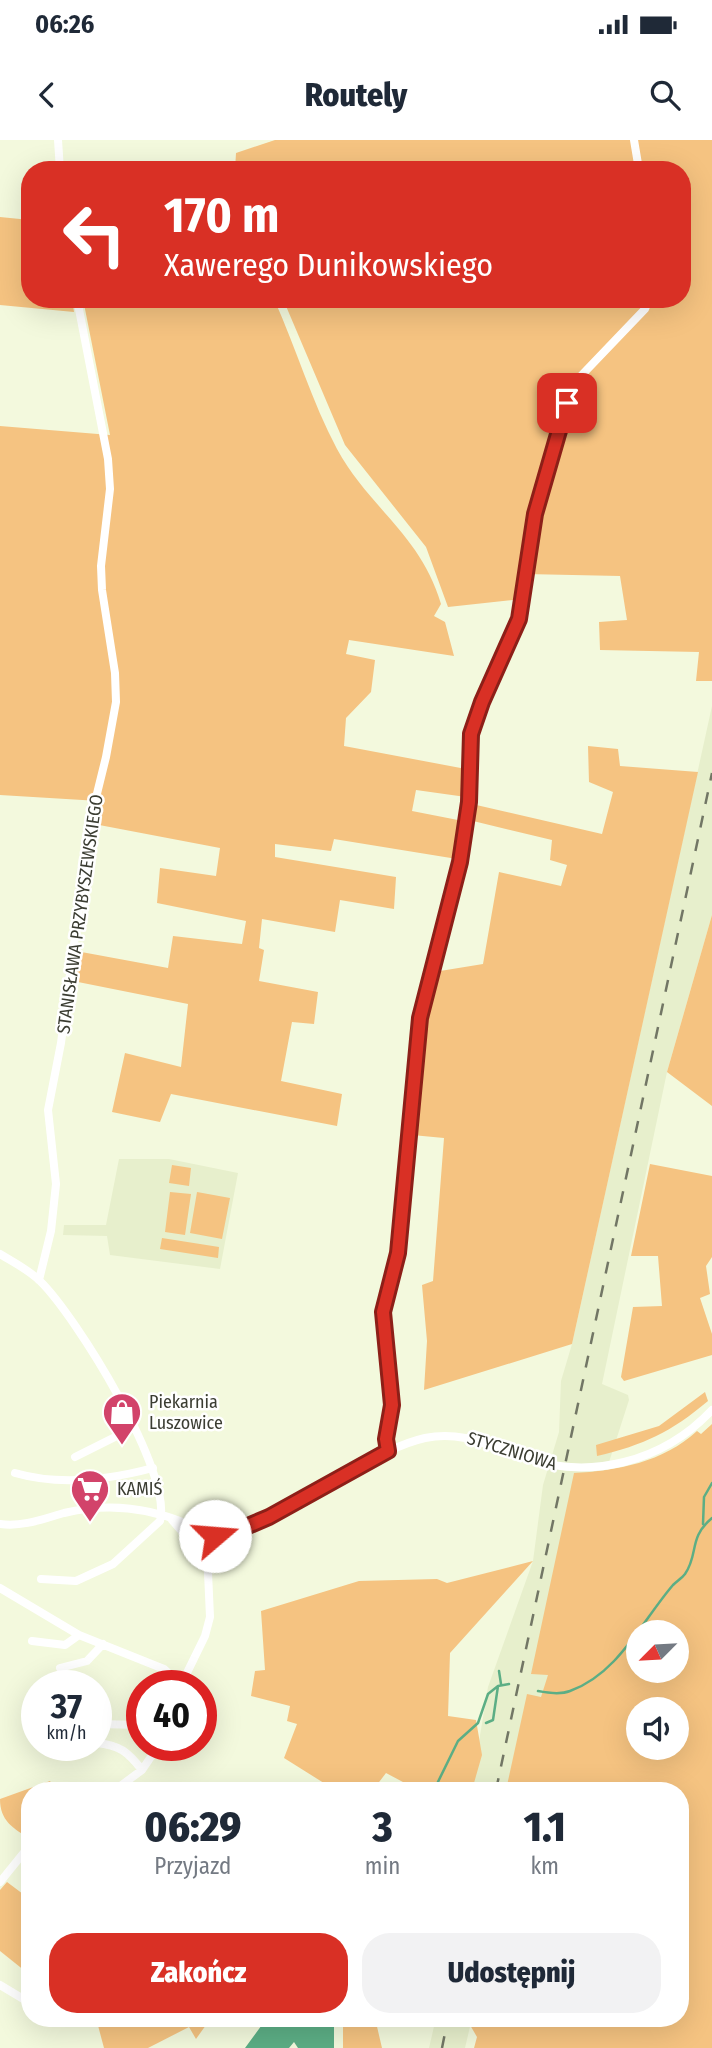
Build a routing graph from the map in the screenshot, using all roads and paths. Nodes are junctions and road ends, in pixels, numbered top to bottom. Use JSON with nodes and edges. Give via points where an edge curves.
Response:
{"nodes":[{"id":1,"x":58,"y":140,"type":"edge"},
{"id":2,"x":634,"y":140,"type":"edge"},
{"id":3,"x":59,"y":161,"type":"edge"},
{"id":4,"x":638,"y":161,"type":"edge"},
{"id":5,"x":79,"y":308,"type":"edge"},
{"id":6,"x":645,"y":308,"type":"edge"},
{"id":7,"x":0,"y":1254,"type":"edge"},
{"id":8,"x":39,"y":1280,"type":"junction"},
{"id":9,"x":712,"y":1410,"type":"edge"},
{"id":10,"x":133,"y":1428,"type":"junction"},
{"id":11,"x":388,"y":1451,"type":"junction"},
{"id":12,"x":75,"y":1457,"type":"dead end"},
{"id":13,"x":153,"y":1468,"type":"junction"},
{"id":14,"x":15,"y":1473,"type":"dead end"},
{"id":15,"x":162,"y":1514,"type":"junction"},
{"id":16,"x":172,"y":1518,"type":"junction"},
{"id":17,"x":0,"y":1524,"type":"edge"},
{"id":18,"x":192,"y":1526,"type":"junction"},
{"id":19,"x":186,"y":1535,"type":"junction"},
{"id":20,"x":214,"y":1535,"type":"junction"},
{"id":21,"x":207,"y":1550,"type":"junction"},
{"id":22,"x":197,"y":1552,"type":"junction"},
{"id":23,"x":206,"y":1571,"type":"junction"},
{"id":24,"x":41,"y":1579,"type":"dead end"},
{"id":25,"x":0,"y":1588,"type":"edge"},
{"id":26,"x":79,"y":1635,"type":"junction"},
{"id":27,"x":32,"y":1642,"type":"dead end"},
{"id":28,"x":103,"y":1644,"type":"junction"},
{"id":29,"x":60,"y":1668,"type":"dead end"},
{"id":30,"x":165,"y":1670,"type":"edge"},
{"id":31,"x":188,"y":1670,"type":"edge"},
{"id":32,"x":112,"y":1745,"type":"edge"},
{"id":33,"x":148,"y":1761,"type":"edge"},
{"id":34,"x":142,"y":1770,"type":"junction"},
{"id":35,"x":126,"y":1782,"type":"edge"},
{"id":36,"x":21,"y":1856,"type":"edge"},
{"id":37,"x":0,"y":1882,"type":"edge"},
{"id":38,"x":0,"y":1985,"type":"edge"},
{"id":39,"x":21,"y":1998,"type":"edge"}],
"edges":[{"from":1,"to":3,"type":"street"},
{"from":2,"to":4,"type":"street"},
{"from":5,"to":8,"type":"street","name":"STANISŁAWA PRZYBYSZEWSKIEGO","via":[[108,459],[110,489],[101,566],[116,702],[90,822],[48,1110],[56,1184]]},
{"from":6,"to":11,"type":"street","via":[[579,379],[567,403],[535,514],[519,619],[471,734],[469,802],[460,862],[429,974],[414,1055],[398,1253],[383,1312],[392,1405]]},
{"from":7,"to":8,"type":"street"},
{"from":8,"to":10,"type":"street","via":[[103,1366]]},
{"from":9,"to":11,"type":"street","name":"STYCZNIOWA","via":[[652,1453],[605,1467],[552,1465],[458,1436],[425,1438]]},
{"from":10,"to":12,"type":"street"},
{"from":10,"to":13,"type":"street"},
{"from":11,"to":20,"type":"street","name":"STYCZNIOWA","via":[[269,1517]]},
{"from":13,"to":14,"type":"street","via":[[70,1482]]},
{"from":13,"to":15,"type":"street"},
{"from":15,"to":16,"type":"street"},
{"from":15,"to":17,"type":"street","via":[[129,1506],[98,1507],[20,1525]]},
{"from":15,"to":24,"type":"street","via":[[113,1564],[76,1581]]},
{"from":16,"to":18,"type":"street"},
{"from":16,"to":19,"type":"street"},
{"from":18,"to":19,"type":"street"},
{"from":18,"to":20,"type":"street","via":[[204,1523]]},
{"from":19,"to":22,"type":"street","via":[[187,1543]]},
{"from":20,"to":21,"type":"street"},
{"from":21,"to":22,"type":"street"},
{"from":21,"to":23,"type":"street"},
{"from":22,"to":23,"type":"street"},
{"from":23,"to":31,"type":"street","via":[[210,1617]]},
{"from":25,"to":26,"type":"street"},
{"from":26,"to":27,"type":"street","via":[[65,1645]]},
{"from":26,"to":28,"type":"street"},
{"from":28,"to":29,"type":"street","via":[[87,1661]]},
{"from":28,"to":30,"type":"street"},
{"from":32,"to":34,"type":"street","via":[[128,1752]]},
{"from":33,"to":34,"type":"street"},
{"from":34,"to":35,"type":"street"},
{"from":36,"to":37,"type":"street"},
{"from":38,"to":39,"type":"street"}]}
